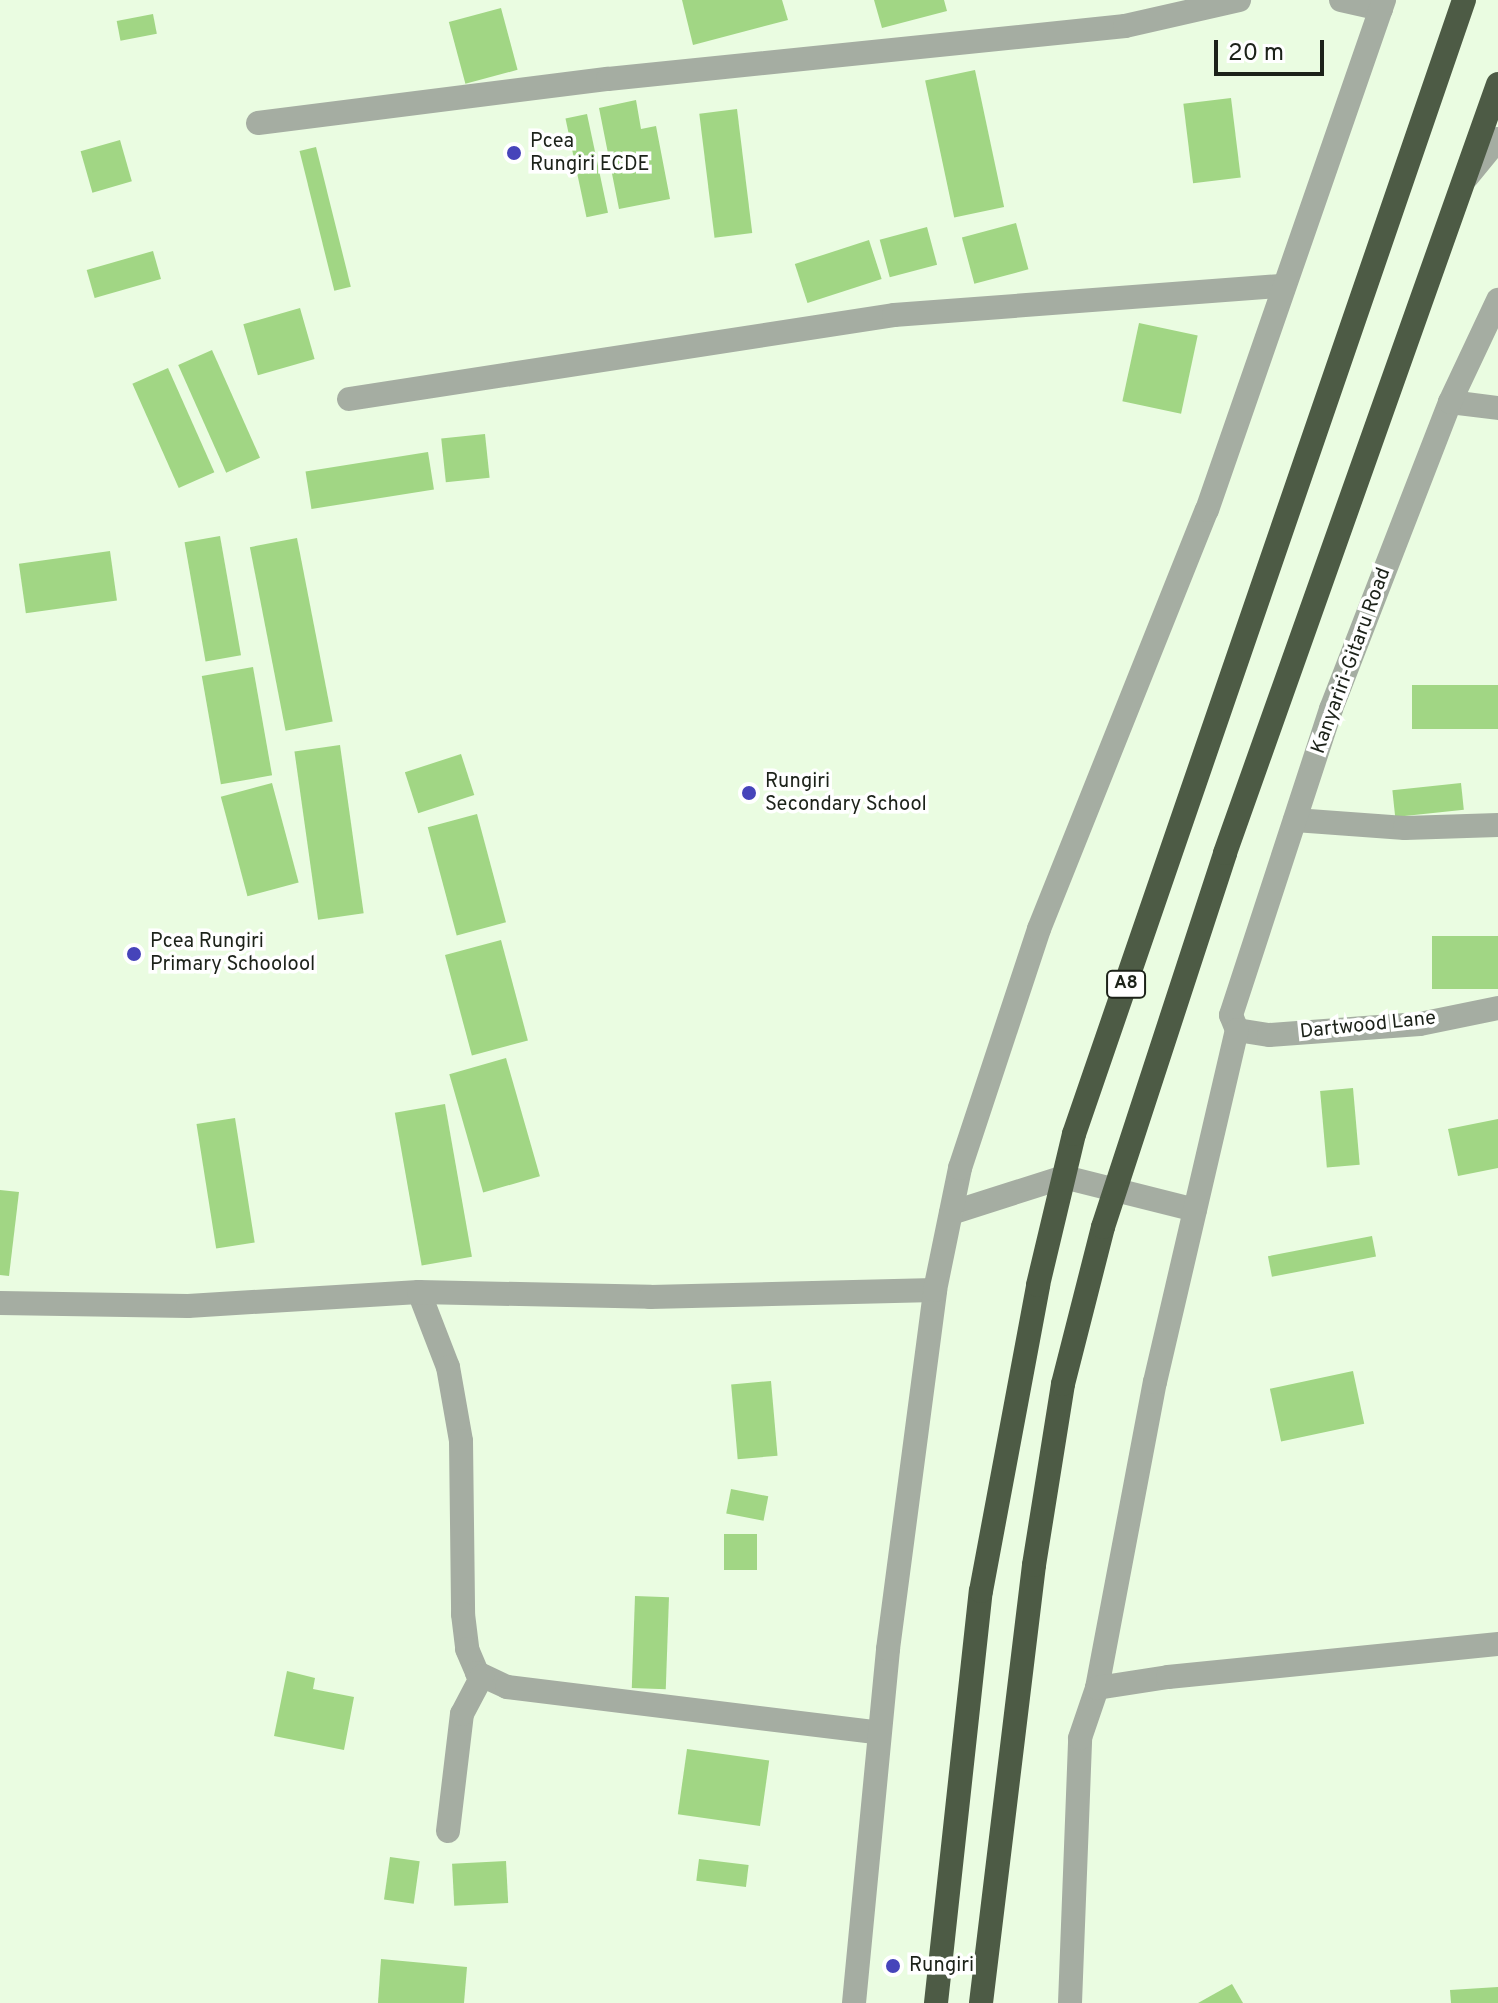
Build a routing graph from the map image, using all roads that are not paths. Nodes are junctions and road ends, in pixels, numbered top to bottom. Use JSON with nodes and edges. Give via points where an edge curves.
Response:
{"nodes":[{"id":1,"x":1239,"y":0,"type":"edge"},
{"id":2,"x":1341,"y":0,"type":"edge"},
{"id":3,"x":1464,"y":0,"type":"edge"},
{"id":4,"x":1382,"y":4,"type":"edge"},
{"id":5,"x":1498,"y":84,"type":"edge"},
{"id":6,"x":258,"y":123,"type":"dead end"},
{"id":7,"x":1498,"y":139,"type":"edge"},
{"id":8,"x":1467,"y":177,"type":"junction"},
{"id":9,"x":1284,"y":286,"type":"junction"},
{"id":10,"x":1498,"y":300,"type":"edge"},
{"id":11,"x":349,"y":399,"type":"dead end"},
{"id":12,"x":1450,"y":402,"type":"junction"},
{"id":13,"x":1498,"y":408,"type":"edge"},
{"id":14,"x":1295,"y":820,"type":"junction"},
{"id":15,"x":1498,"y":825,"type":"edge"},
{"id":16,"x":1498,"y":1008,"type":"edge"},
{"id":17,"x":1237,"y":1030,"type":"junction"},
{"id":18,"x":1064,"y":1177,"type":"junction"},
{"id":19,"x":1115,"y":1189,"type":"junction"},
{"id":20,"x":1195,"y":1210,"type":"junction"},
{"id":21,"x":951,"y":1213,"type":"junction"},
{"id":22,"x":935,"y":1290,"type":"junction"},
{"id":23,"x":419,"y":1292,"type":"junction"},
{"id":24,"x":0,"y":1303,"type":"edge"},
{"id":25,"x":1498,"y":1644,"type":"edge"},
{"id":26,"x":482,"y":1676,"type":"junction"},
{"id":27,"x":1097,"y":1688,"type":"junction"},
{"id":28,"x":879,"y":1733,"type":"junction"},
{"id":29,"x":448,"y":1831,"type":"dead end"},
{"id":30,"x":854,"y":2003,"type":"edge"},
{"id":31,"x":936,"y":2003,"type":"edge"},
{"id":32,"x":981,"y":2003,"type":"edge"},
{"id":33,"x":1070,"y":2003,"type":"edge"}],
"edges":[{"from":1,"to":6,"type":"street","via":[[1125,26],[608,79]]},
{"from":2,"to":4,"type":"street"},
{"from":3,"to":18,"type":"highway","number":"A8","via":[[1094,1075]]},
{"from":4,"to":9,"type":"street"},
{"from":5,"to":8,"type":"highway","number":"A8"},
{"from":7,"to":8,"type":"street"},
{"from":8,"to":19,"type":"highway","number":"A8","via":[[1225,853]]},
{"from":9,"to":11,"type":"street","via":[[894,315]]},
{"from":9,"to":21,"type":"street","via":[[1207,510],[1039,929],[960,1168]]},
{"from":10,"to":12,"type":"street","name":"Kanyariri-Gitaru Road"},
{"from":12,"to":13,"type":"street"},
{"from":12,"to":14,"type":"street","name":"Kanyariri-Gitaru Road","via":[[1331,709]]},
{"from":14,"to":15,"type":"street","via":[[1405,828]]},
{"from":14,"to":17,"type":"street","name":"Kanyariri-Gitaru Road","via":[[1231,1015]]},
{"from":16,"to":17,"type":"street","name":"Dartwood Lane","via":[[1420,1024],[1269,1035]]},
{"from":17,"to":20,"type":"street","name":"Kanyariri-Gitaru Road"},
{"from":18,"to":19,"type":"street"},
{"from":18,"to":21,"type":"street"},
{"from":18,"to":31,"type":"highway","number":"A8","via":[[1014,1401],[981,1591]]},
{"from":19,"to":20,"type":"street"},
{"from":19,"to":32,"type":"highway","number":"A8","via":[[1063,1384],[1034,1565]]},
{"from":20,"to":27,"type":"street","name":"Kanyariri-Gitaru Road","via":[[1155,1382]]},
{"from":21,"to":22,"type":"street"},
{"from":22,"to":23,"type":"street","via":[[650,1297]]},
{"from":22,"to":28,"type":"street"},
{"from":23,"to":24,"type":"street","via":[[188,1306]]},
{"from":23,"to":26,"type":"street","via":[[448,1367],[461,1441],[463,1614],[467,1649]]},
{"from":25,"to":27,"type":"street"},
{"from":26,"to":28,"type":"street","via":[[507,1687]]},
{"from":26,"to":29,"type":"street","via":[[460,1725]]},
{"from":27,"to":33,"type":"street","name":"Kanyariri-Gitaru Road","via":[[1080,1738]]},
{"from":28,"to":30,"type":"street"}]}
